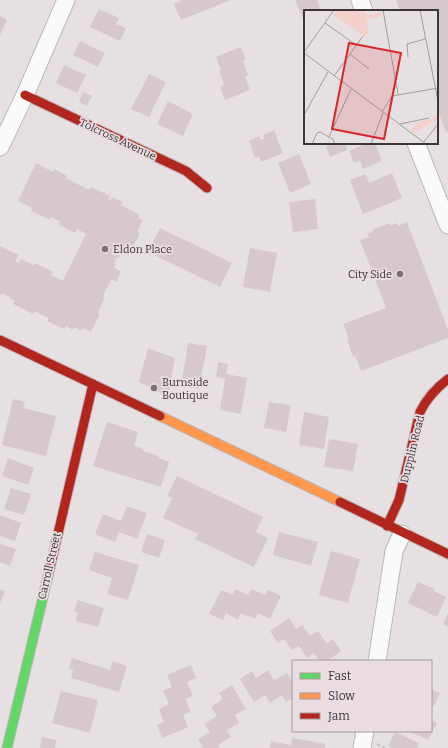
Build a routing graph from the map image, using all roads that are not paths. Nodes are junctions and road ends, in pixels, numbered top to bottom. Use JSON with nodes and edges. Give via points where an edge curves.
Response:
{"nodes":[{"id":1,"x":360,"y":0,"type":"edge"},
{"id":2,"x":60,"y":2,"type":"edge"},
{"id":3,"x":364,"y":10,"type":"edge"},
{"id":4,"x":25,"y":95,"type":"junction"},
{"id":5,"x":416,"y":144,"type":"edge"},
{"id":6,"x":0,"y":147,"type":"edge"},
{"id":7,"x":207,"y":188,"type":"dead end"},
{"id":8,"x":448,"y":225,"type":"edge"},
{"id":9,"x":0,"y":340,"type":"edge"},
{"id":10,"x":448,"y":379,"type":"edge"},
{"id":11,"x":92,"y":384,"type":"junction"},
{"id":12,"x":387,"y":526,"type":"junction"},
{"id":13,"x":402,"y":534,"type":"junction"},
{"id":14,"x":448,"y":554,"type":"edge"},
{"id":15,"x":377,"y":660,"type":"edge"},
{"id":16,"x":365,"y":732,"type":"edge"},
{"id":17,"x":8,"y":748,"type":"edge"},
{"id":18,"x":362,"y":748,"type":"edge"}],
"edges":[{"from":1,"to":3,"type":"street"},
{"from":2,"to":4,"type":"street"},
{"from":4,"to":6,"type":"street"},
{"from":4,"to":7,"type":"street","name":"Tolcross Avenue","via":[[186,171]]},
{"from":5,"to":8,"type":"street"},
{"from":9,"to":11,"type":"street"},
{"from":10,"to":12,"type":"street","name":"Dupplin Road","via":[[435,389],[423,405],[399,500]]},
{"from":11,"to":12,"type":"street"},
{"from":11,"to":17,"type":"street","name":"Carroll Street"},
{"from":12,"to":13,"type":"street"},
{"from":13,"to":14,"type":"street"},
{"from":13,"to":15,"type":"street","via":[[392,558]]},
{"from":16,"to":18,"type":"street"}]}
